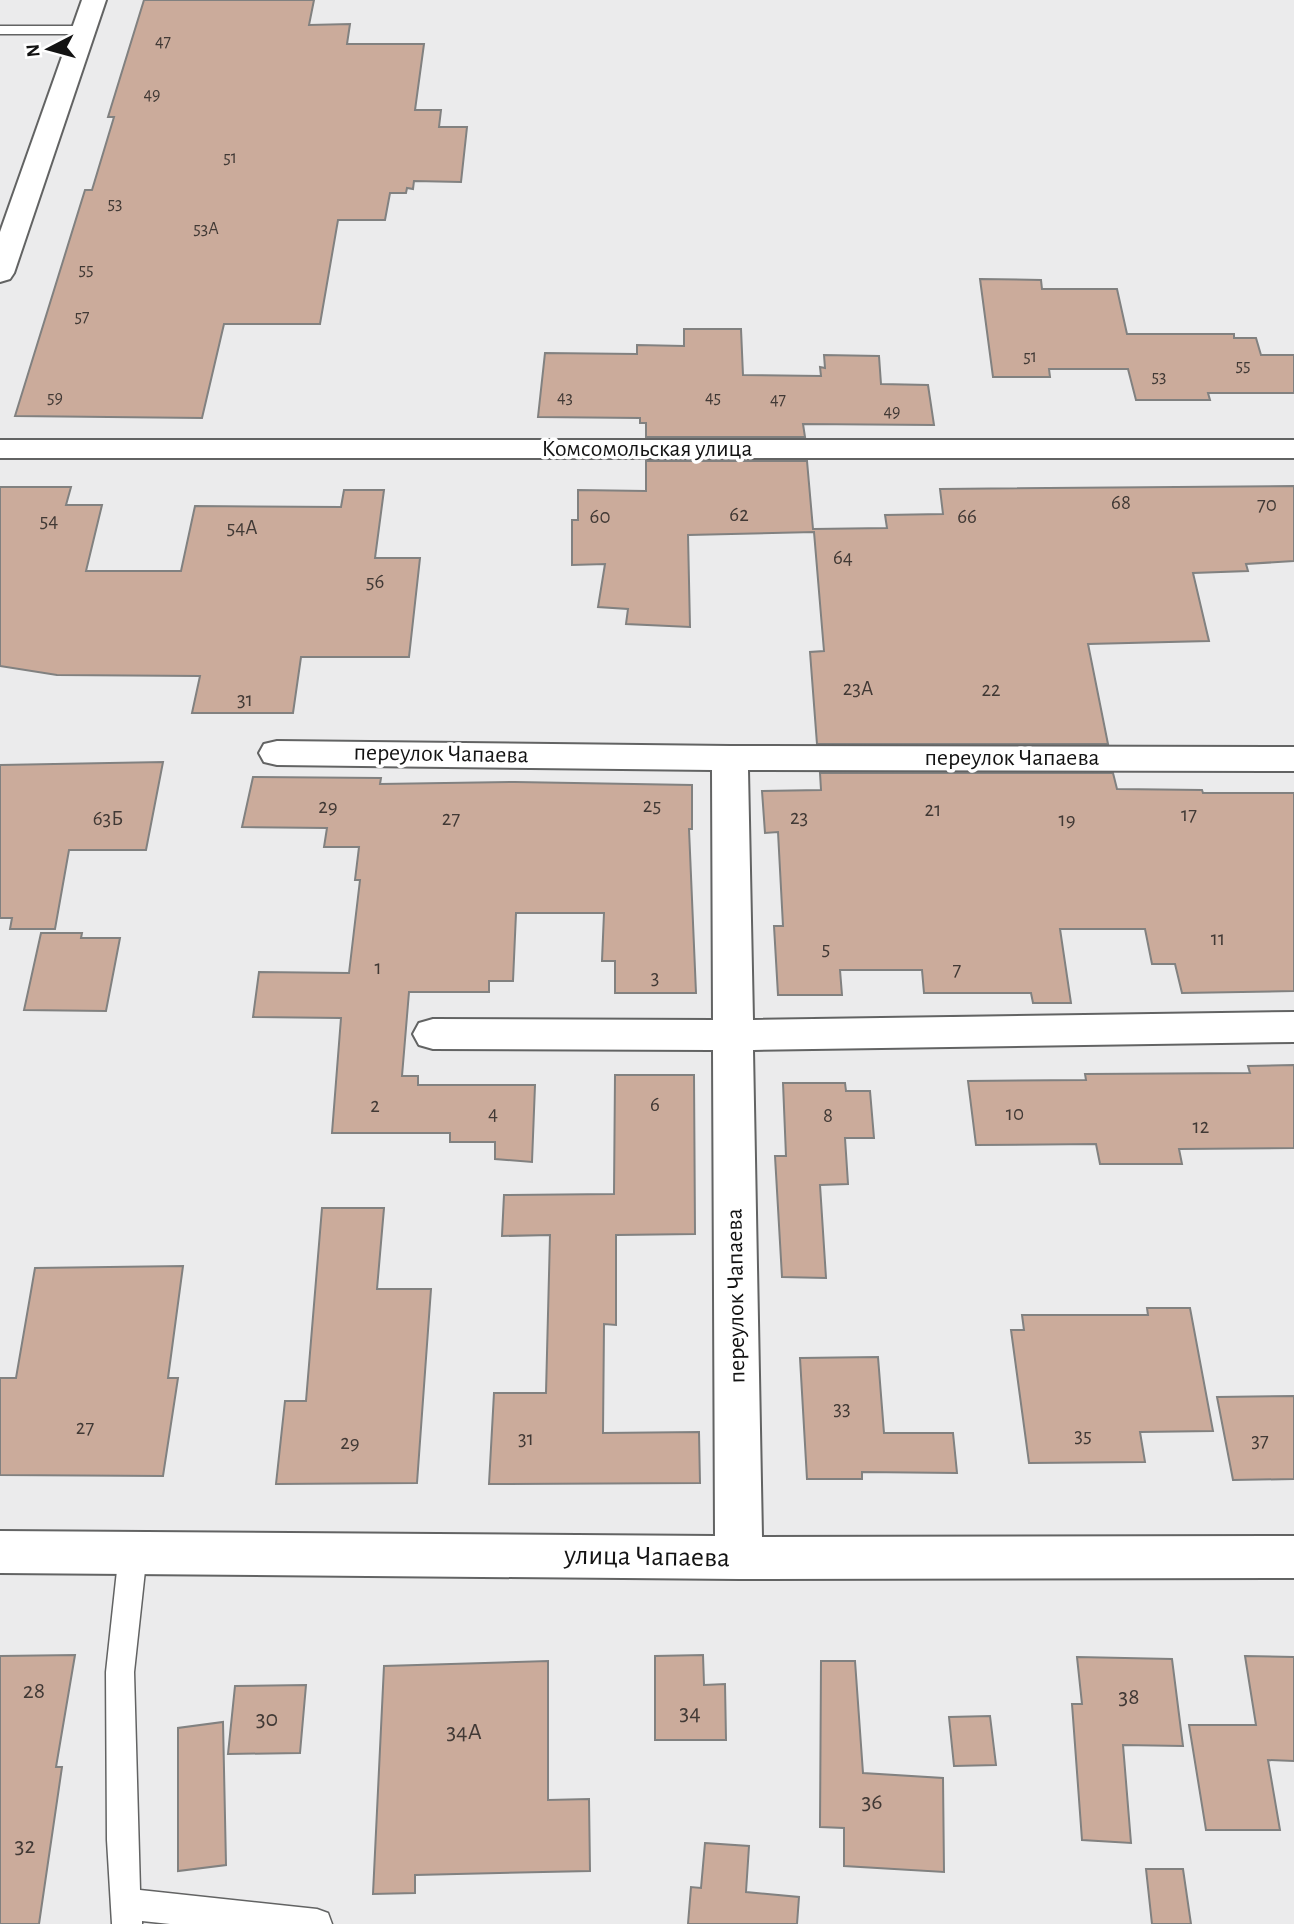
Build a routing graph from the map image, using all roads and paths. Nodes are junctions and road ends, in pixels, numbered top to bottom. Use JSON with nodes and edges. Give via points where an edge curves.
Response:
{"nodes":[{"id":1,"x":94,"y":0,"type":"edge"},
{"id":2,"x":0,"y":30,"type":"edge"},
{"id":3,"x":84,"y":30,"type":"junction"},
{"id":4,"x":0,"y":273,"type":"edge"},
{"id":5,"x":0,"y":449,"type":"edge"},
{"id":6,"x":1294,"y":449,"type":"edge"},
{"id":7,"x":277,"y":753,"type":"dead end"},
{"id":8,"x":730,"y":758,"type":"junction"},
{"id":9,"x":1294,"y":759,"type":"edge"},
{"id":10,"x":1294,"y":1027,"type":"edge"},
{"id":11,"x":433,"y":1034,"type":"dead end"},
{"id":12,"x":733,"y":1035,"type":"junction"},
{"id":13,"x":0,"y":1552,"type":"edge"},
{"id":14,"x":133,"y":1552,"type":"junction"},
{"id":15,"x":1294,"y":1557,"type":"edge"},
{"id":16,"x":739,"y":1558,"type":"junction"},
{"id":17,"x":126,"y":1914,"type":"edge"},
{"id":18,"x":317,"y":1924,"type":"edge"}],
"edges":[{"from":1,"to":3,"type":"street"},
{"from":2,"to":3,"type":"lane"},
{"from":3,"to":4,"type":"street"},
{"from":5,"to":6,"type":"street","name":"Комсомольская улица"},
{"from":7,"to":8,"type":"street","name":"переулок Чапаева"},
{"from":8,"to":9,"type":"street","name":"переулок Чапаева"},
{"from":8,"to":12,"type":"street","name":"переулок Чапаева"},
{"from":10,"to":12,"type":"street"},
{"from":11,"to":12,"type":"street"},
{"from":12,"to":16,"type":"street","name":"переулок Чапаева"},
{"from":13,"to":14,"type":"street","name":"улица Чапаева"},
{"from":14,"to":16,"type":"street","name":"улица Чапаева"},
{"from":14,"to":17,"type":"lane","via":[[120,1672]]},
{"from":15,"to":16,"type":"street","name":"улица Чапаева"},
{"from":17,"to":18,"type":"lane"}]}
